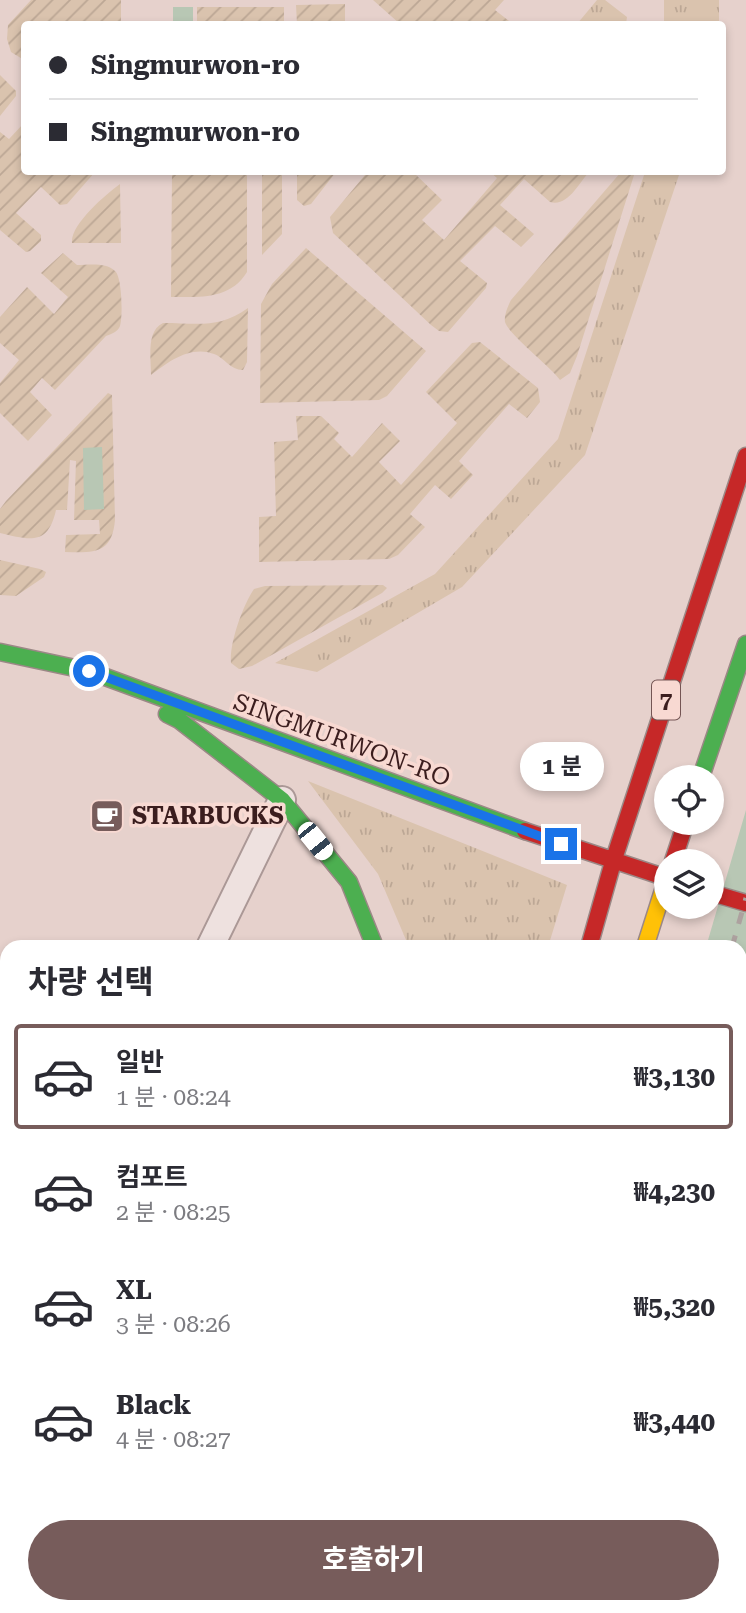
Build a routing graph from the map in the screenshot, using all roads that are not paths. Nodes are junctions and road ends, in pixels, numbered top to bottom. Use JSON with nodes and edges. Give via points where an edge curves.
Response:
{"nodes":[{"id":1,"x":746,"y":456,"type":"edge"},
{"id":2,"x":746,"y":644,"type":"edge"},
{"id":3,"x":0,"y":652,"type":"edge"},
{"id":4,"x":89,"y":671,"type":"junction"},
{"id":5,"x":705,"y":765,"type":"edge"},
{"id":6,"x":282,"y":800,"type":"junction"},
{"id":7,"x":613,"y":862,"type":"junction"},
{"id":8,"x":654,"y":874,"type":"edge"},
{"id":9,"x":724,"y":896,"type":"edge"},
{"id":10,"x":746,"y":903,"type":"edge"},
{"id":11,"x":654,"y":919,"type":"edge"},
{"id":12,"x":213,"y":940,"type":"edge"},
{"id":13,"x":372,"y":940,"type":"edge"},
{"id":14,"x":591,"y":940,"type":"edge"},
{"id":15,"x":647,"y":940,"type":"edge"}],
"edges":[{"from":1,"to":7,"type":"main road","number":"7"},
{"from":2,"to":5,"type":"main road"},
{"from":3,"to":4,"type":"main road","name":"SINGMURWON-RO"},
{"from":4,"to":6,"type":"main road","via":[[179,720]]},
{"from":4,"to":7,"type":"main road","name":"SINGMURWON-RO"},
{"from":6,"to":12,"type":"street"},
{"from":6,"to":13,"type":"main road","via":[[349,882]]},
{"from":7,"to":8,"type":"main road","name":"SINGMURWON-RO"},
{"from":7,"to":14,"type":"main road","number":"7"},
{"from":9,"to":10,"type":"main road"},
{"from":11,"to":15,"type":"main road"}]}
